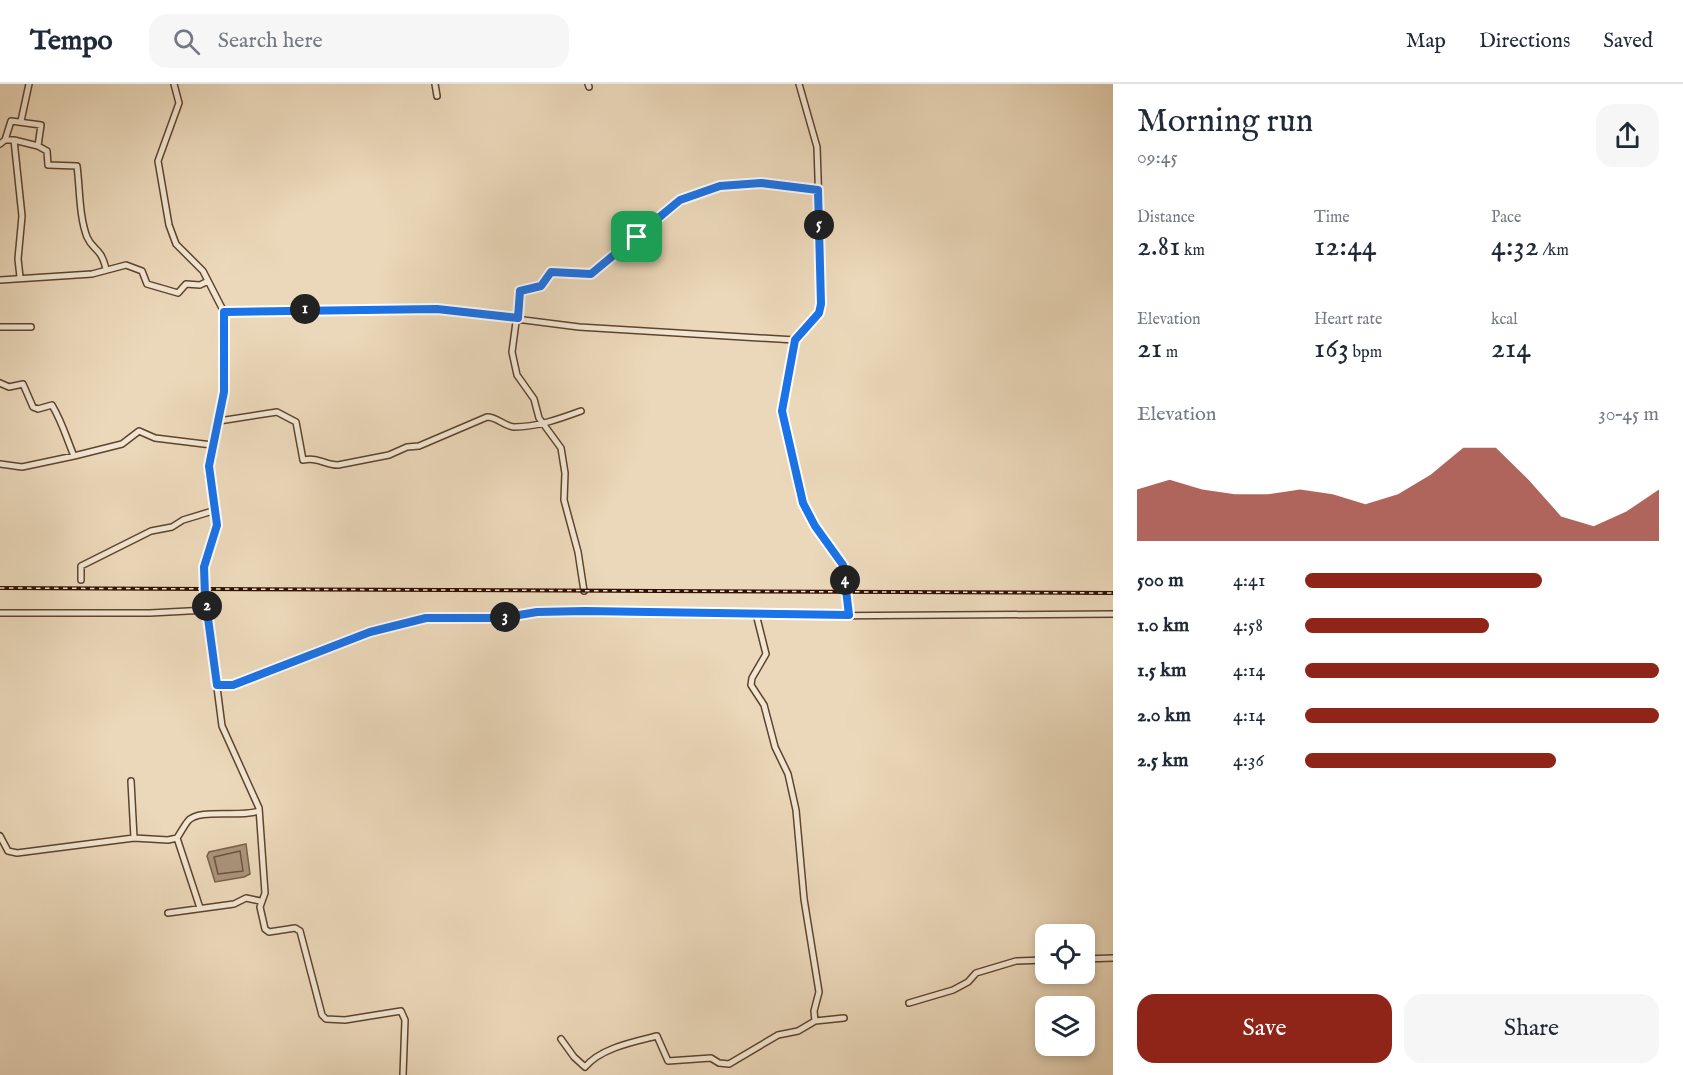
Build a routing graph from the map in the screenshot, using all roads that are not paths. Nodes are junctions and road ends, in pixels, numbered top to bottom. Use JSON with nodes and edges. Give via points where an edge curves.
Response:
{"nodes":[{"id":1,"x":29,"y":84,"type":"edge"},
{"id":2,"x":174,"y":84,"type":"edge"},
{"id":3,"x":435,"y":84,"type":"edge"},
{"id":4,"x":799,"y":84,"type":"edge"},
{"id":5,"x":437,"y":96,"type":"dead end"},
{"id":6,"x":21,"y":121,"type":"junction"},
{"id":7,"x":14,"y":140,"type":"junction"},
{"id":8,"x":2,"y":142,"type":"edge"},
{"id":9,"x":38,"y":146,"type":"junction"},
{"id":10,"x":818,"y":190,"type":"junction"},
{"id":11,"x":106,"y":269,"type":"junction"},
{"id":12,"x":20,"y":278,"type":"junction"},
{"id":13,"x":0,"y":280,"type":"edge"},
{"id":14,"x":208,"y":281,"type":"junction"},
{"id":15,"x":224,"y":312,"type":"junction"},
{"id":16,"x":518,"y":318,"type":"junction"},
{"id":17,"x":0,"y":327,"type":"edge"},
{"id":18,"x":31,"y":327,"type":"dead end"},
{"id":19,"x":795,"y":340,"type":"junction"},
{"id":20,"x":0,"y":383,"type":"edge"},
{"id":21,"x":580,"y":411,"type":"dead end"},
{"id":22,"x":219,"y":422,"type":"junction"},
{"id":23,"x":544,"y":423,"type":"junction"},
{"id":24,"x":212,"y":445,"type":"junction"},
{"id":25,"x":74,"y":456,"type":"junction"},
{"id":26,"x":0,"y":464,"type":"edge"},
{"id":27,"x":216,"y":510,"type":"junction"},
{"id":28,"x":81,"y":580,"type":"dead end"},
{"id":29,"x":584,"y":591,"type":"dead end"},
{"id":30,"x":207,"y":610,"type":"junction"},
{"id":31,"x":0,"y":613,"type":"edge"},
{"id":32,"x":756,"y":614,"type":"junction"},
{"id":33,"x":1113,"y":614,"type":"edge"},
{"id":34,"x":849,"y":615,"type":"junction"},
{"id":35,"x":217,"y":685,"type":"junction"},
{"id":36,"x":131,"y":781,"type":"dead end"},
{"id":37,"x":260,"y":811,"type":"junction"},
{"id":38,"x":0,"y":836,"type":"edge"},
{"id":39,"x":134,"y":838,"type":"junction"},
{"id":40,"x":177,"y":838,"type":"junction"},
{"id":41,"x":260,"y":902,"type":"junction"},
{"id":42,"x":200,"y":908,"type":"junction"},
{"id":43,"x":168,"y":913,"type":"dead end"},
{"id":44,"x":1113,"y":958,"type":"edge"},
{"id":45,"x":1095,"y":959,"type":"edge"},
{"id":46,"x":1035,"y":960,"type":"edge"},
{"id":47,"x":909,"y":1003,"type":"dead end"},
{"id":48,"x":844,"y":1018,"type":"dead end"},
{"id":49,"x":815,"y":1021,"type":"junction"},
{"id":50,"x":561,"y":1039,"type":"dead end"},
{"id":51,"x":403,"y":1075,"type":"edge"}],
"edges":[{"from":1,"to":6,"type":"street"},
{"from":2,"to":14,"type":"street","via":[[179,103],[158,160],[164,199],[176,244],[199,266]]},
{"from":3,"to":5,"type":"street"},
{"from":4,"to":10,"type":"street","via":[[817,147]]},
{"from":6,"to":8,"type":"street","via":[[11,121]]},
{"from":6,"to":9,"type":"street","via":[[41,125]]},
{"from":7,"to":8,"type":"street"},
{"from":7,"to":9,"type":"street"},
{"from":7,"to":12,"type":"street","via":[[22,216]]},
{"from":9,"to":11,"type":"street","via":[[47,152],[48,165],[77,166],[83,223],[89,241],[102,253]]},
{"from":10,"to":16,"type":"street","via":[[761,183],[720,186],[688,195],[591,274],[551,272],[541,286],[520,291]]},
{"from":10,"to":19,"type":"street","via":[[821,304],[819,313]]},
{"from":11,"to":12,"type":"street","via":[[92,274]]},
{"from":11,"to":14,"type":"street","via":[[126,265],[142,272],[147,284],[178,293],[186,284]]},
{"from":12,"to":13,"type":"street"},
{"from":14,"to":15,"type":"street"},
{"from":15,"to":16,"type":"street","via":[[437,309]]},
{"from":15,"to":22,"type":"street","via":[[224,392]]},
{"from":16,"to":19,"type":"street","via":[[579,327]]},
{"from":16,"to":23,"type":"street","via":[[512,352],[517,375],[534,399]]},
{"from":17,"to":18,"type":"street"},
{"from":19,"to":34,"type":"street","via":[[783,405],[786,429],[803,503],[843,565]]},
{"from":20,"to":25,"type":"street","via":[[9,387],[23,384],[33,407],[52,405],[62,419]]},
{"from":21,"to":23,"type":"street"},
{"from":22,"to":23,"type":"street","via":[[277,412],[296,422],[303,460],[316,458],[331,465],[419,446],[487,417],[512,427]]},
{"from":22,"to":24,"type":"street"},
{"from":23,"to":29,"type":"street","via":[[561,448],[564,500]]},
{"from":24,"to":25,"type":"street","via":[[155,438],[139,431],[123,444]]},
{"from":24,"to":27,"type":"street","via":[[208,472]]},
{"from":25,"to":26,"type":"street","via":[[21,467]]},
{"from":27,"to":28,"type":"street","via":[[151,531],[81,567]]},
{"from":27,"to":30,"type":"street","via":[[216,531],[204,567]]},
{"from":30,"to":31,"type":"street"},
{"from":30,"to":35,"type":"street"},
{"from":32,"to":34,"type":"street"},
{"from":32,"to":35,"type":"street","via":[[585,611],[501,618],[426,618],[370,632],[233,685]]},
{"from":32,"to":49,"type":"street","via":[[766,654],[751,685],[764,705],[796,810],[804,899],[819,992],[813,1011]]},
{"from":33,"to":34,"type":"street"},
{"from":35,"to":37,"type":"street","via":[[223,730]]},
{"from":36,"to":39,"type":"street"},
{"from":37,"to":40,"type":"street","via":[[239,816],[197,815],[188,820]]},
{"from":37,"to":41,"type":"street","via":[[265,893]]},
{"from":38,"to":39,"type":"street","via":[[8,851],[17,853]]},
{"from":39,"to":40,"type":"street"},
{"from":40,"to":42,"type":"street"},
{"from":41,"to":42,"type":"street","via":[[246,898],[234,904]]},
{"from":41,"to":51,"type":"street","via":[[267,931],[295,928],[302,935],[324,1018],[345,1020],[396,1011],[403,1014]]},
{"from":42,"to":43,"type":"street"},
{"from":44,"to":45,"type":"street"},
{"from":46,"to":47,"type":"street","via":[[1016,961],[976,973],[953,990]]},
{"from":48,"to":49,"type":"street"},
{"from":49,"to":50,"type":"street","via":[[798,1031],[778,1035],[729,1064],[711,1058],[668,1061],[657,1036],[614,1049],[592,1059],[585,1067]]}]}
